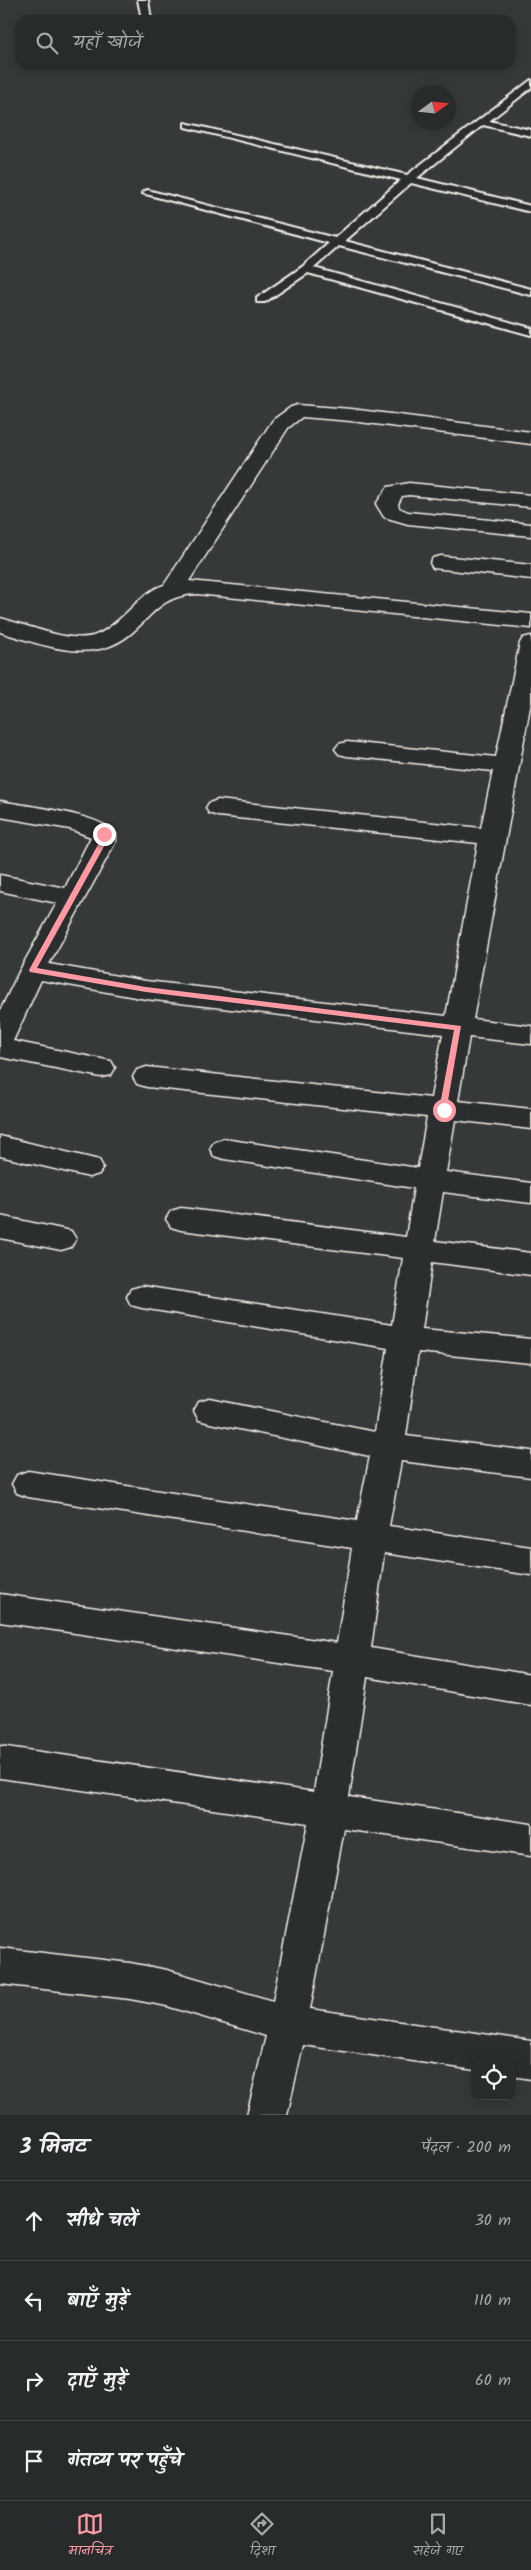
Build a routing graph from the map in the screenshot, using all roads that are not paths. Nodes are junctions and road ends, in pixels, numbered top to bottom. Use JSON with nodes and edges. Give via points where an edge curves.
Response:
{"nodes":[{"id":1,"x":143,"y":0,"type":"edge"},
{"id":2,"x":146,"y":15,"type":"edge"},
{"id":3,"x":529,"y":85,"type":"edge"},
{"id":4,"x":481,"y":122,"type":"junction"},
{"id":5,"x":189,"y":125,"type":"dead end"},
{"id":6,"x":531,"y":133,"type":"edge"},
{"id":7,"x":410,"y":178,"type":"junction"},
{"id":8,"x":147,"y":193,"type":"dead end"},
{"id":9,"x":531,"y":209,"type":"edge"},
{"id":10,"x":336,"y":241,"type":"junction"},
{"id":11,"x":306,"y":269,"type":"junction"},
{"id":12,"x":531,"y":292,"type":"edge"},
{"id":13,"x":260,"y":300,"type":"dead end"},
{"id":14,"x":531,"y":332,"type":"edge"},
{"id":15,"x":531,"y":438,"type":"edge"},
{"id":16,"x":531,"y":501,"type":"edge"},
{"id":17,"x":531,"y":530,"type":"edge"},
{"id":18,"x":441,"y":563,"type":"dead end"},
{"id":19,"x":531,"y":572,"type":"edge"},
{"id":20,"x":172,"y":590,"type":"junction"},
{"id":21,"x":531,"y":621,"type":"edge"},
{"id":22,"x":0,"y":626,"type":"edge"},
{"id":23,"x":529,"y":661,"type":"edge"},
{"id":24,"x":347,"y":749,"type":"dead end"},
{"id":25,"x":508,"y":766,"type":"junction"},
{"id":26,"x":218,"y":808,"type":"dead end"},
{"id":27,"x":0,"y":809,"type":"edge"},
{"id":28,"x":492,"y":837,"type":"junction"},
{"id":29,"x":0,"y":883,"type":"edge"},
{"id":30,"x":73,"y":898,"type":"junction"},
{"id":31,"x":33,"y":970,"type":"junction"},
{"id":32,"x":458,"y":1028,"type":"junction"},
{"id":33,"x":531,"y":1035,"type":"edge"},
{"id":34,"x":0,"y":1040,"type":"edge"},
{"id":35,"x":0,"y":1048,"type":"edge"},
{"id":36,"x":101,"y":1068,"type":"dead end"},
{"id":37,"x":147,"y":1077,"type":"dead end"},
{"id":38,"x":444,"y":1110,"type":"junction"},
{"id":39,"x":531,"y":1119,"type":"edge"},
{"id":40,"x":0,"y":1146,"type":"edge"},
{"id":41,"x":224,"y":1149,"type":"dead end"},
{"id":42,"x":89,"y":1166,"type":"dead end"},
{"id":43,"x":430,"y":1180,"type":"junction"},
{"id":44,"x":531,"y":1193,"type":"edge"},
{"id":45,"x":181,"y":1219,"type":"dead end"},
{"id":46,"x":0,"y":1228,"type":"edge"},
{"id":47,"x":61,"y":1239,"type":"dead end"},
{"id":48,"x":420,"y":1251,"type":"junction"},
{"id":49,"x":531,"y":1264,"type":"edge"},
{"id":50,"x":142,"y":1296,"type":"dead end"},
{"id":51,"x":404,"y":1339,"type":"junction"},
{"id":52,"x":531,"y":1351,"type":"edge"},
{"id":53,"x":210,"y":1411,"type":"dead end"},
{"id":54,"x":388,"y":1447,"type":"junction"},
{"id":55,"x":531,"y":1464,"type":"edge"},
{"id":56,"x":28,"y":1484,"type":"dead end"},
{"id":57,"x":370,"y":1538,"type":"junction"},
{"id":58,"x":531,"y":1561,"type":"edge"},
{"id":59,"x":0,"y":1608,"type":"edge"},
{"id":60,"x":354,"y":1660,"type":"junction"},
{"id":61,"x":531,"y":1690,"type":"edge"},
{"id":62,"x":0,"y":1762,"type":"edge"},
{"id":63,"x":329,"y":1811,"type":"junction"},
{"id":64,"x":531,"y":1840,"type":"edge"},
{"id":65,"x":0,"y":1966,"type":"edge"},
{"id":66,"x":288,"y":2024,"type":"junction"},
{"id":67,"x":531,"y":2060,"type":"edge"},
{"id":68,"x":267,"y":2115,"type":"edge"}],
"edges":[{"from":1,"to":2,"type":"lane"},
{"from":3,"to":4,"type":"lane"},
{"from":4,"to":6,"type":"lane"},
{"from":4,"to":7,"type":"lane"},
{"from":5,"to":7,"type":"lane"},
{"from":7,"to":9,"type":"lane"},
{"from":7,"to":10,"type":"lane"},
{"from":8,"to":10,"type":"lane"},
{"from":10,"to":11,"type":"lane"},
{"from":10,"to":12,"type":"lane"},
{"from":11,"to":13,"type":"lane"},
{"from":11,"to":14,"type":"lane"},
{"from":15,"to":20,"type":"street","via":[[298,411],[280,424]]},
{"from":16,"to":17,"type":"street","via":[[410,489],[395,492],[386,504],[392,514],[408,518]]},
{"from":18,"to":19,"type":"street"},
{"from":20,"to":21,"type":"street","via":[[202,587]]},
{"from":20,"to":22,"type":"street","via":[[162,594],[114,635],[100,641],[74,642]]},
{"from":23,"to":25,"type":"street"},
{"from":24,"to":25,"type":"street"},
{"from":25,"to":28,"type":"street"},
{"from":26,"to":28,"type":"street"},
{"from":27,"to":30,"type":"street","via":[[71,823],[100,830],[104,834]]},
{"from":28,"to":32,"type":"street"},
{"from":29,"to":30,"type":"street"},
{"from":30,"to":31,"type":"street"},
{"from":31,"to":32,"type":"street","via":[[146,990]]},
{"from":31,"to":34,"type":"street"},
{"from":32,"to":33,"type":"street"},
{"from":32,"to":38,"type":"street"},
{"from":35,"to":36,"type":"street"},
{"from":37,"to":38,"type":"street"},
{"from":38,"to":39,"type":"street"},
{"from":38,"to":43,"type":"street"},
{"from":40,"to":42,"type":"street"},
{"from":41,"to":43,"type":"street"},
{"from":43,"to":44,"type":"street"},
{"from":43,"to":48,"type":"street"},
{"from":45,"to":48,"type":"street"},
{"from":46,"to":47,"type":"street"},
{"from":48,"to":49,"type":"street"},
{"from":48,"to":51,"type":"street"},
{"from":50,"to":51,"type":"street"},
{"from":51,"to":52,"type":"street"},
{"from":51,"to":54,"type":"street"},
{"from":53,"to":54,"type":"street"},
{"from":54,"to":55,"type":"street"},
{"from":54,"to":57,"type":"street"},
{"from":56,"to":57,"type":"street"},
{"from":57,"to":58,"type":"street"},
{"from":57,"to":60,"type":"street"},
{"from":59,"to":60,"type":"street"},
{"from":60,"to":61,"type":"street"},
{"from":60,"to":63,"type":"street"},
{"from":62,"to":63,"type":"street"},
{"from":63,"to":64,"type":"street"},
{"from":63,"to":66,"type":"street"},
{"from":65,"to":66,"type":"street","via":[[168,1988]]},
{"from":66,"to":67,"type":"street"},
{"from":66,"to":68,"type":"street"}]}
